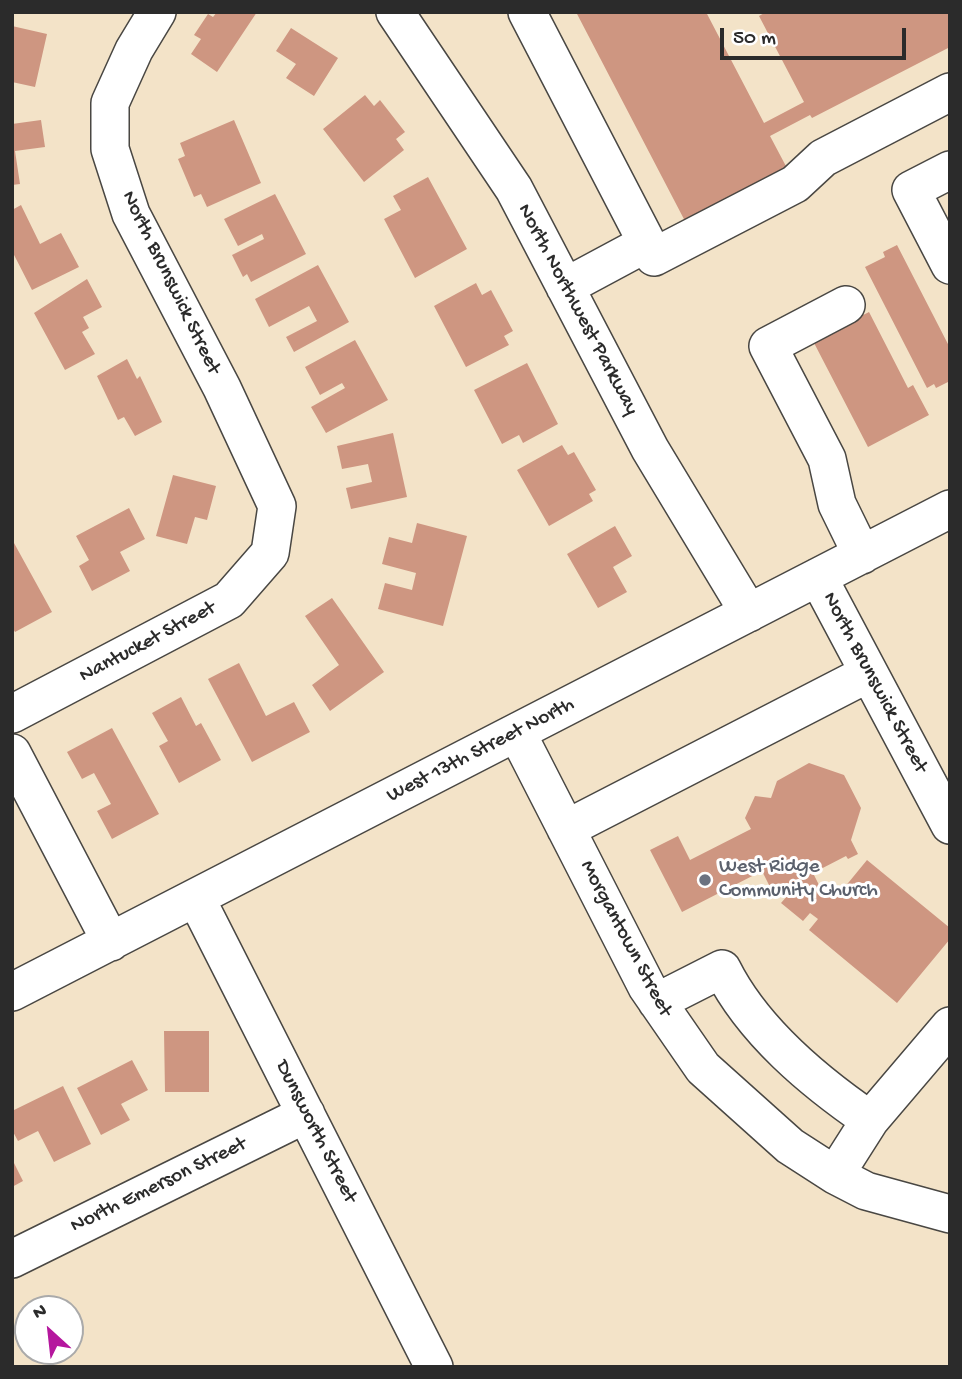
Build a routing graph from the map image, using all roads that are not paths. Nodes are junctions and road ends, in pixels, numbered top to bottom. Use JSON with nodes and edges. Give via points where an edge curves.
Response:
{"nodes":[{"id":1,"x":157,"y":12,"type":"edge"},
{"id":2,"x":395,"y":12,"type":"edge"},
{"id":3,"x":527,"y":12,"type":"edge"},
{"id":4,"x":950,"y":92,"type":"edge"},
{"id":5,"x":950,"y":170,"type":"edge"},
{"id":6,"x":647,"y":243,"type":"junction"},
{"id":7,"x":950,"y":265,"type":"edge"},
{"id":8,"x":565,"y":288,"type":"junction"},
{"id":9,"x":846,"y":305,"type":"dead end"},
{"id":10,"x":950,"y":509,"type":"edge"},
{"id":11,"x":270,"y":553,"type":"joint"},
{"id":12,"x":862,"y":555,"type":"junction"},
{"id":13,"x":818,"y":578,"type":"junction"},
{"id":14,"x":749,"y":613,"type":"junction"},
{"id":15,"x":869,"y":673,"type":"junction"},
{"id":16,"x":12,"y":715,"type":"edge"},
{"id":17,"x":517,"y":733,"type":"junction"},
{"id":18,"x":12,"y":753,"type":"edge"},
{"id":19,"x":950,"y":825,"type":"edge"},
{"id":20,"x":566,"y":829,"type":"junction"},
{"id":21,"x":196,"y":898,"type":"junction"},
{"id":22,"x":111,"y":942,"type":"junction"},
{"id":23,"x":12,"y":992,"type":"edge"},
{"id":24,"x":657,"y":1002,"type":"junction"},
{"id":25,"x":950,"y":1026,"type":"edge"},
{"id":26,"x":306,"y":1114,"type":"junction"},
{"id":27,"x":870,"y":1120,"type":"junction"},
{"id":28,"x":835,"y":1175,"type":"junction"},
{"id":29,"x":950,"y":1214,"type":"edge"},
{"id":30,"x":12,"y":1259,"type":"edge"},
{"id":31,"x":434,"y":1367,"type":"edge"}],
"edges":[{"from":1,"to":11,"type":"street","name":"North Brunswick Street","via":[[110,103],[110,149],[131,214],[222,387],[277,506]]},
{"from":2,"to":8,"type":"street","name":"North Northwest Parkway","via":[[514,189]]},
{"from":3,"to":6,"type":"street"},
{"from":4,"to":6,"type":"street","via":[[823,158],[795,184],[654,257]]},
{"from":5,"to":7,"type":"street","via":[[911,190]]},
{"from":6,"to":8,"type":"street"},
{"from":8,"to":14,"type":"street","name":"North Northwest Parkway","via":[[650,449]]},
{"from":9,"to":12,"type":"street","via":[[768,345],[827,459],[836,504]]},
{"from":10,"to":12,"type":"street","name":"West 13th Street North"},
{"from":11,"to":16,"type":"street","name":"Nantucket Street","via":[[229,600]]},
{"from":12,"to":13,"type":"street","name":"West 13th Street North"},
{"from":13,"to":14,"type":"street","name":"West 13th Street North"},
{"from":13,"to":15,"type":"street","name":"North Brunswick Street"},
{"from":14,"to":17,"type":"street","name":"West 13th Street North"},
{"from":15,"to":19,"type":"street","name":"North Brunswick Street"},
{"from":15,"to":20,"type":"street"},
{"from":17,"to":20,"type":"street","name":"Morgantown Street"},
{"from":17,"to":21,"type":"street","name":"West 13th Street North"},
{"from":18,"to":22,"type":"street"},
{"from":20,"to":24,"type":"street","name":"Morgantown Street"},
{"from":21,"to":22,"type":"street","name":"West 13th Street North"},
{"from":21,"to":26,"type":"street","name":"Dunsworth Street"},
{"from":22,"to":23,"type":"street","name":"West 13th Street North"},
{"from":24,"to":27,"type":"street","via":[[722,969],[738,1002],[804,1069]]},
{"from":24,"to":28,"type":"street","name":"Morgantown Street","via":[[703,1068],[790,1146]]},
{"from":25,"to":27,"type":"street"},
{"from":26,"to":30,"type":"street","name":"North Emerson Street"},
{"from":26,"to":31,"type":"street","name":"Dunsworth Street"},
{"from":27,"to":28,"type":"street"},
{"from":28,"to":29,"type":"street","name":"Morgantown Street","via":[[866,1191]]}]}
